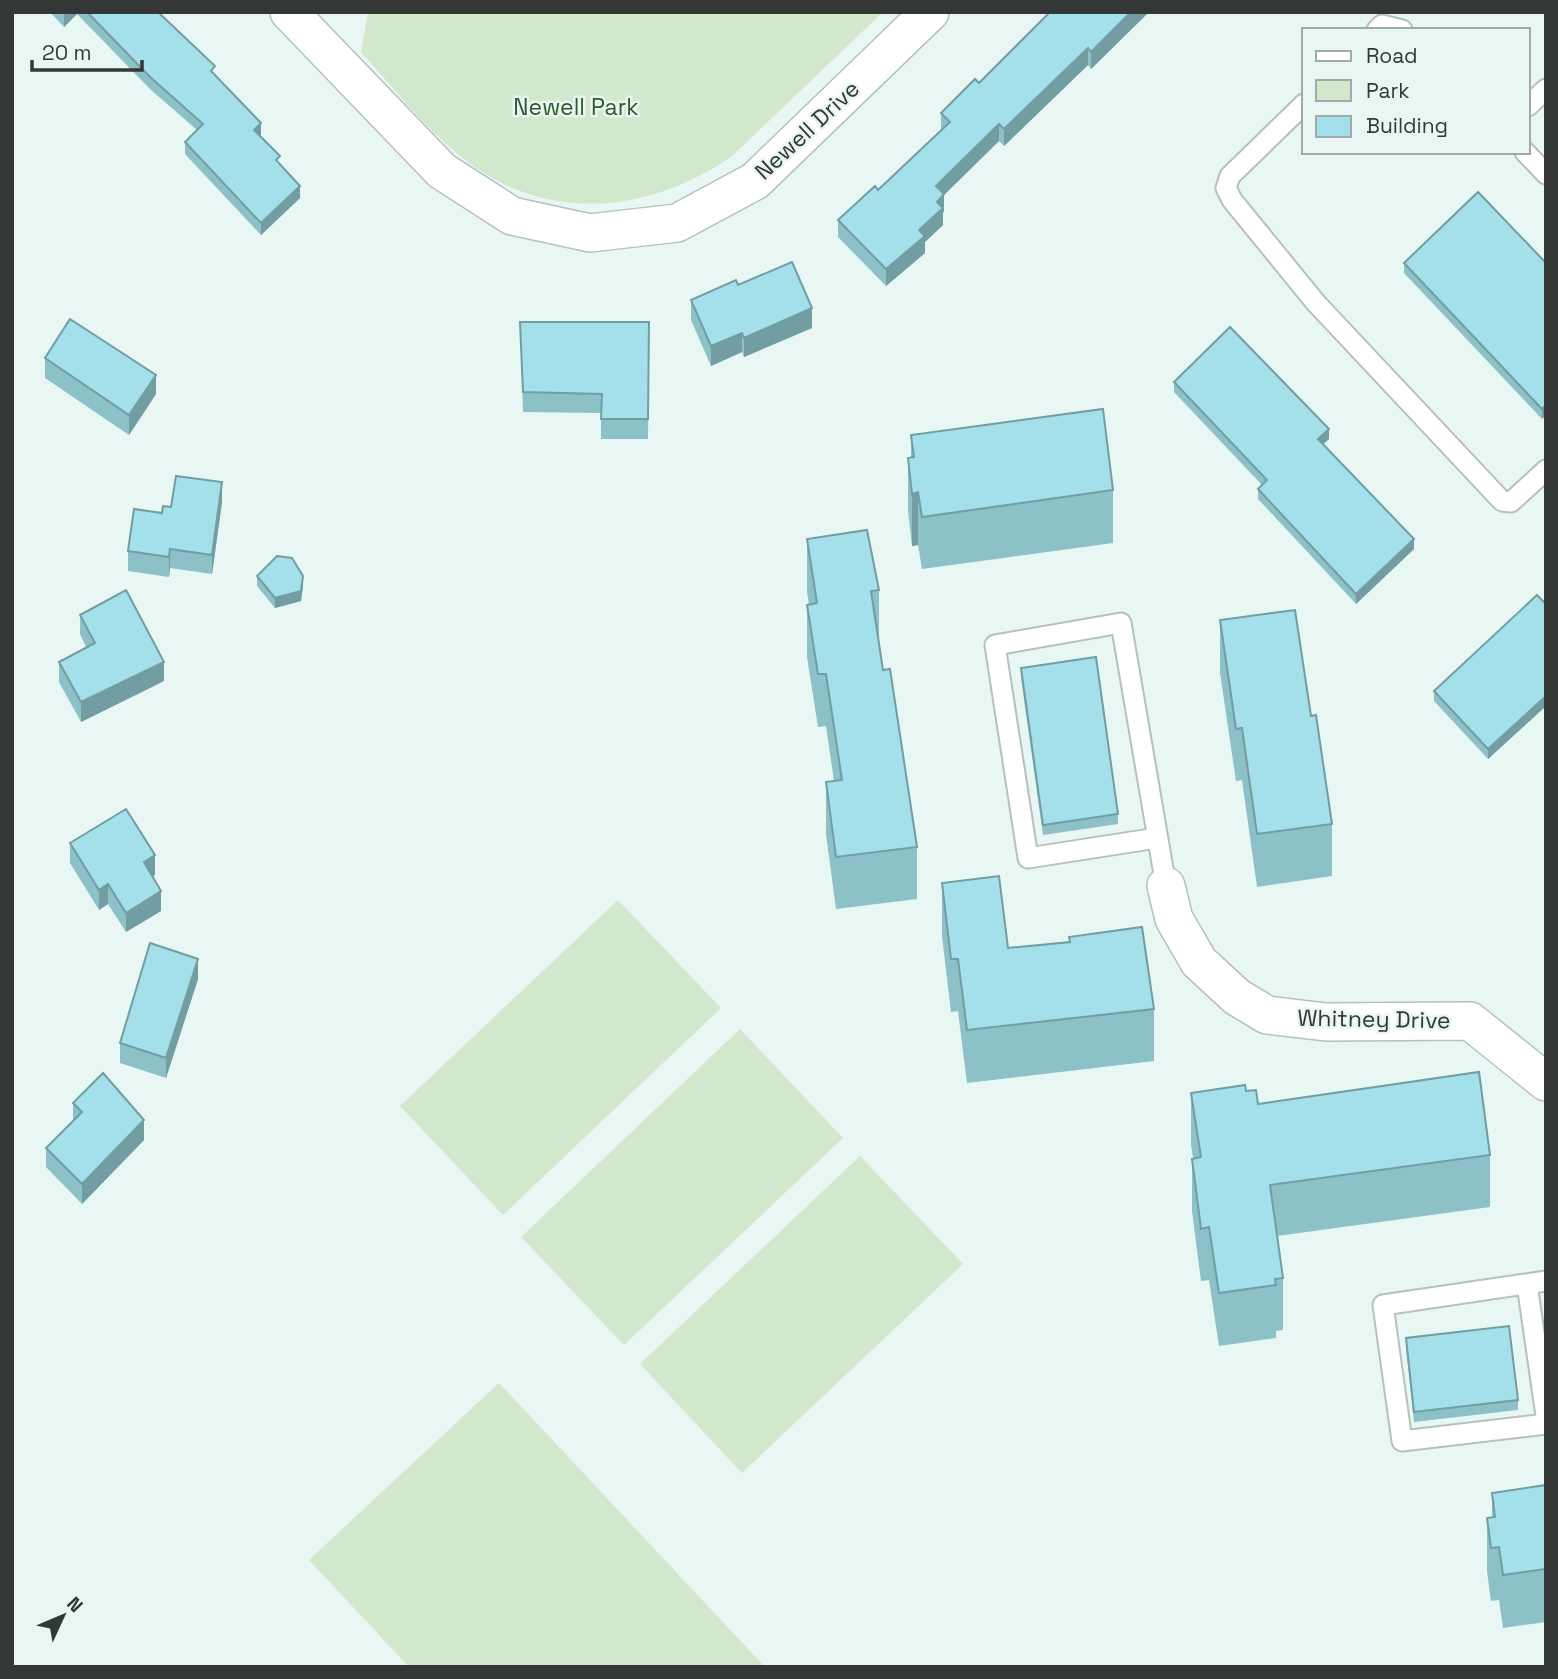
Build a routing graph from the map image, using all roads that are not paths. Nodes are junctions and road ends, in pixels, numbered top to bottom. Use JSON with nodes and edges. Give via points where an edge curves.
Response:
{"nodes":[{"id":1,"x":289,"y":12,"type":"edge"},
{"id":2,"x":930,"y":12,"type":"edge"},
{"id":3,"x":1546,"y":89,"type":"edge"},
{"id":4,"x":1530,"y":104,"type":"edge"},
{"id":5,"x":1302,"y":106,"type":"edge"},
{"id":6,"x":1527,"y":154,"type":"edge"},
{"id":7,"x":1546,"y":174,"type":"edge"},
{"id":8,"x":1546,"y":470,"type":"edge"},
{"id":9,"x":1157,"y":838,"type":"junction"},
{"id":10,"x":1166,"y":886,"type":"joint"},
{"id":11,"x":1546,"y":1082,"type":"edge"},
{"id":12,"x":1536,"y":1282,"type":"edge"},
{"id":13,"x":1546,"y":1416,"type":"edge"},
{"id":14,"x":1546,"y":1423,"type":"edge"}],
"edges":[{"from":1,"to":2,"type":"street","name":"Newell Drive","via":[[442,171],[512,216],[590,233],[677,223],[755,181]]},
{"from":3,"to":4,"type":"lane"},
{"from":5,"to":8,"type":"lane","via":[[1230,176],[1226,188],[1232,200],[1316,303],[1502,501],[1511,502]]},
{"from":6,"to":7,"type":"lane"},
{"from":9,"to":9,"type":"lane","via":[[1121,623],[995,645],[1028,858]]},
{"from":9,"to":10,"type":"lane"},
{"from":10,"to":11,"type":"street","name":"Whitney Drive","via":[[1174,919],[1199,962],[1237,997],[1267,1015],[1326,1022],[1470,1021]]},
{"from":12,"to":13,"type":"lane"},
{"from":12,"to":14,"type":"lane","via":[[1383,1304],[1402,1441]]}]}
